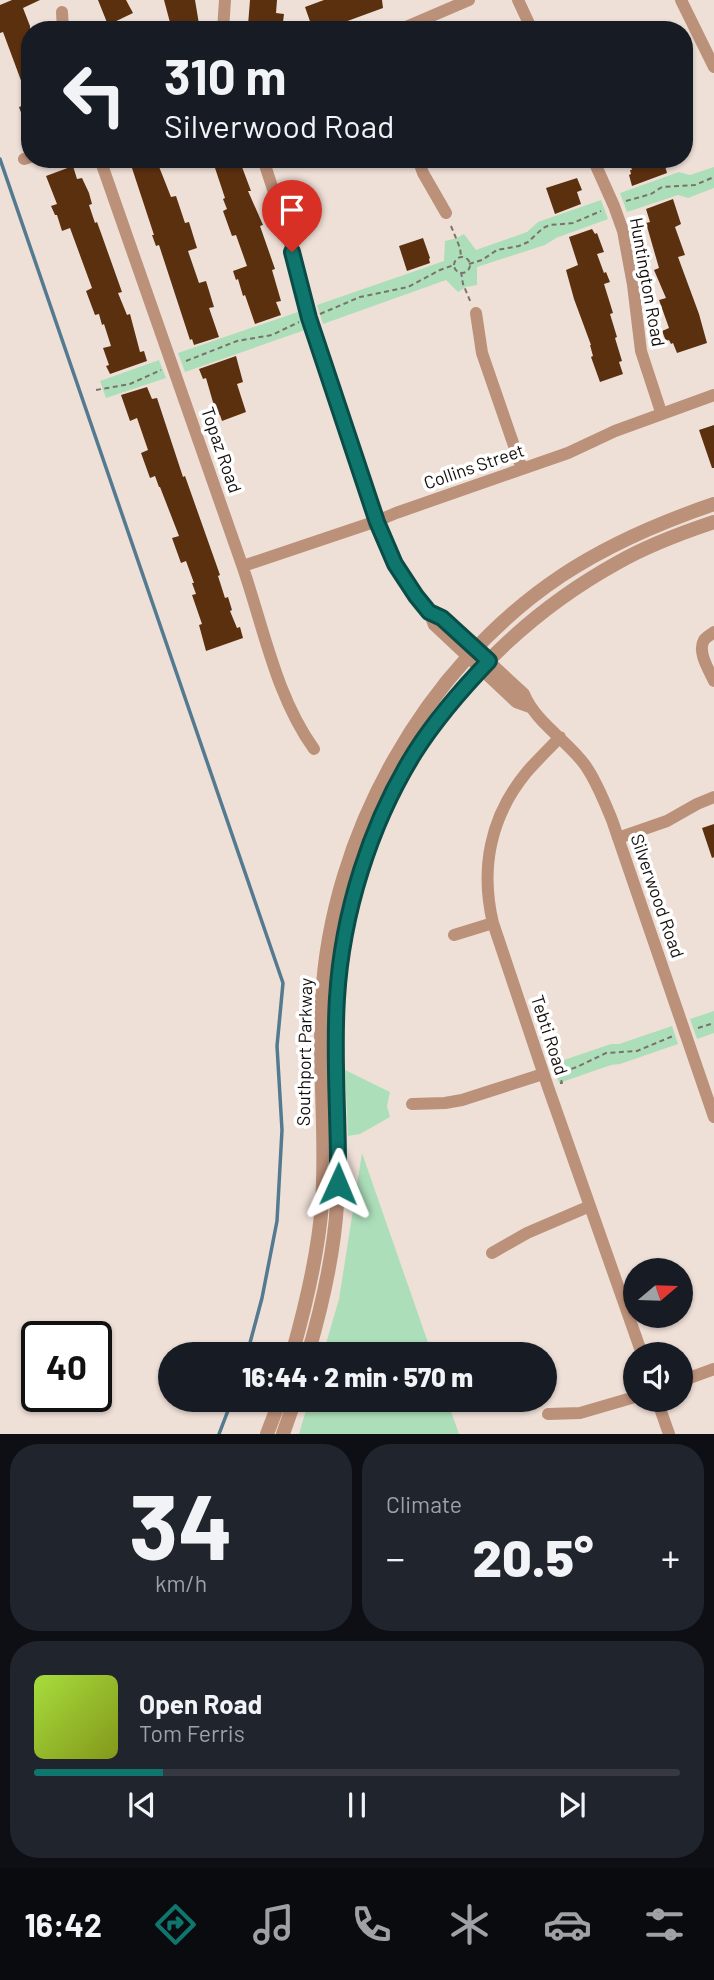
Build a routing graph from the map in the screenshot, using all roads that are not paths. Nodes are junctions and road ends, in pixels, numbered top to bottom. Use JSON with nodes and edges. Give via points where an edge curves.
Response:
{"nodes":[{"id":1,"x":225,"y":0,"type":"edge"},
{"id":2,"x":469,"y":0,"type":"edge"},
{"id":3,"x":518,"y":0,"type":"edge"},
{"id":4,"x":681,"y":0,"type":"edge"},
{"id":5,"x":62,"y":12,"type":"dead end"},
{"id":6,"x":62,"y":21,"type":"edge"},
{"id":7,"x":224,"y":21,"type":"edge"},
{"id":8,"x":420,"y":21,"type":"edge"},
{"id":9,"x":528,"y":21,"type":"edge"},
{"id":10,"x":691,"y":21,"type":"edge"},
{"id":11,"x":693,"y":25,"type":"edge"},
{"id":12,"x":714,"y":68,"type":"edge"},
{"id":13,"x":103,"y":168,"type":"edge"},
{"id":14,"x":266,"y":168,"type":"edge"},
{"id":15,"x":421,"y":168,"type":"edge"},
{"id":16,"x":597,"y":168,"type":"edge"},
{"id":17,"x":446,"y":213,"type":"road end"},
{"id":18,"x":476,"y":313,"type":"road end"},
{"id":19,"x":714,"y":395,"type":"edge"},
{"id":20,"x":661,"y":412,"type":"junction"},
{"id":21,"x":522,"y":469,"type":"junction"},
{"id":22,"x":714,"y":504,"type":"edge"},
{"id":23,"x":377,"y":522,"type":"junction"},
{"id":24,"x":714,"y":522,"type":"edge"},
{"id":25,"x":243,"y":566,"type":"junction"},
{"id":26,"x":709,"y":635,"type":"edge"},
{"id":27,"x":473,"y":653,"type":"junction"},
{"id":28,"x":485,"y":665,"type":"junction"},
{"id":29,"x":714,"y":681,"type":"edge"},
{"id":30,"x":560,"y":737,"type":"junction"},
{"id":31,"x":314,"y":749,"type":"dead end"},
{"id":32,"x":714,"y":797,"type":"edge"},
{"id":33,"x":618,"y":838,"type":"junction"},
{"id":34,"x":493,"y":923,"type":"junction"},
{"id":35,"x":454,"y":935,"type":"dead end"},
{"id":36,"x":543,"y":1074,"type":"junction"},
{"id":37,"x":412,"y":1104,"type":"dead end"},
{"id":38,"x":714,"y":1117,"type":"edge"},
{"id":39,"x":590,"y":1206,"type":"junction"},
{"id":40,"x":492,"y":1254,"type":"dead end"},
{"id":41,"x":295,"y":1342,"type":"edge"},
{"id":42,"x":311,"y":1342,"type":"edge"},
{"id":43,"x":638,"y":1342,"type":"edge"},
{"id":44,"x":714,"y":1370,"type":"edge"},
{"id":45,"x":693,"y":1377,"type":"edge"},
{"id":46,"x":623,"y":1400,"type":"edge"},
{"id":47,"x":275,"y":1412,"type":"edge"},
{"id":48,"x":291,"y":1412,"type":"edge"},
{"id":49,"x":661,"y":1412,"type":"edge"},
{"id":50,"x":548,"y":1414,"type":"dead end"},
{"id":51,"x":267,"y":1434,"type":"edge"},
{"id":52,"x":284,"y":1434,"type":"edge"},
{"id":53,"x":669,"y":1434,"type":"edge"}],
"edges":[{"from":1,"to":7,"type":"street"},
{"from":2,"to":8,"type":"street"},
{"from":3,"to":9,"type":"street"},
{"from":4,"to":10,"type":"street"},
{"from":5,"to":6,"type":"street"},
{"from":11,"to":12,"type":"street"},
{"from":13,"to":25,"type":"street","name":"Topaz Road"},
{"from":14,"to":23,"type":"street","name":"Silverwood Road","via":[[309,318]]},
{"from":15,"to":17,"type":"street"},
{"from":16,"to":20,"type":"street","name":"Huntington Road","via":[[623,231],[641,351]]},
{"from":18,"to":21,"type":"street","via":[[482,353]]},
{"from":19,"to":20,"type":"street","name":"Collins Street"},
{"from":20,"to":21,"type":"street","name":"Collins Street"},
{"from":21,"to":23,"type":"street","name":"Collins Street"},
{"from":22,"to":27,"type":"street","name":"Southport Parkway","via":[[665,521],[561,576]]},
{"from":23,"to":25,"type":"street","name":"Collins Street"},
{"from":23,"to":27,"type":"street","name":"Silverwood Road","via":[[395,564],[434,625]]},
{"from":24,"to":28,"type":"street","name":"Southport Parkway","via":[[617,562],[572,591]]},
{"from":25,"to":31,"type":"street","name":"Topaz Road","via":[[287,704]]},
{"from":26,"to":29,"type":"street","via":[[702,648]]},
{"from":27,"to":28,"type":"street","name":"Silverwood Road"},
{"from":27,"to":41,"type":"street","name":"Southport Parkway","via":[[429,703],[402,745],[354,844],[338,897],[322,997],[322,1204],[315,1262]]},
{"from":28,"to":30,"type":"street","name":"Silverwood Road","via":[[516,702],[530,707]]},
{"from":28,"to":42,"type":"street","name":"Southport Parkway","via":[[415,752],[389,801],[353,901],[337,998],[337,1206],[330,1265]]},
{"from":30,"to":33,"type":"street","name":"Silverwood Road","via":[[598,786]]},
{"from":30,"to":34,"type":"street","name":"Tebti Road","via":[[511,794],[498,821],[487,861]]},
{"from":32,"to":33,"type":"street","via":[[667,821]]},
{"from":33,"to":38,"type":"street","name":"Silverwood Road"},
{"from":34,"to":35,"type":"street"},
{"from":34,"to":36,"type":"street","name":"Tebti Road"},
{"from":36,"to":37,"type":"street","via":[[462,1100]]},
{"from":36,"to":39,"type":"street","name":"Tebti Road"},
{"from":39,"to":40,"type":"street"},
{"from":39,"to":43,"type":"street","name":"Tebti Road"},
{"from":44,"to":45,"type":"street"},
{"from":46,"to":50,"type":"street","via":[[580,1413]]},
{"from":47,"to":51,"type":"street"},
{"from":48,"to":52,"type":"street"},
{"from":49,"to":53,"type":"street"}]}
